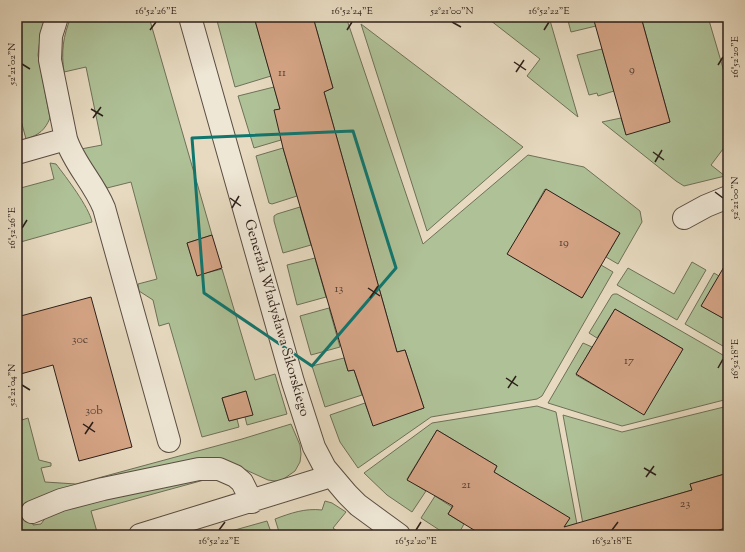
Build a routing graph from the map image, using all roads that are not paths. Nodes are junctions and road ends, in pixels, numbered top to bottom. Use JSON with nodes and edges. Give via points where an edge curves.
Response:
{"nodes":[{"id":1,"x":57,"y":17,"type":"edge"},
{"id":2,"x":190,"y":17,"type":"edge"},
{"id":3,"x":66,"y":139,"type":"junction"},
{"id":4,"x":17,"y":153,"type":"edge"},
{"id":5,"x":728,"y":197,"type":"edge"},
{"id":6,"x":684,"y":218,"type":"dead end"},
{"id":7,"x":169,"y":441,"type":"dead end"},
{"id":8,"x":331,"y":476,"type":"junction"},
{"id":9,"x":252,"y":502,"type":"junction"},
{"id":10,"x":32,"y":512,"type":"dead end"},
{"id":11,"x":140,"y":535,"type":"edge"},
{"id":12,"x":399,"y":535,"type":"edge"}],
"edges":[{"from":1,"to":3,"type":"street","via":[[51,36],[50,60]]},
{"from":2,"to":8,"type":"street","name":"Generała Władysława Sikorskiego","via":[[293,382],[314,447]]},
{"from":3,"to":4,"type":"street"},
{"from":3,"to":7,"type":"street","via":[[104,208]]},
{"from":5,"to":6,"type":"street"},
{"from":8,"to":9,"type":"street"},
{"from":8,"to":12,"type":"street","name":"Generała Władysława Sikorskiego","via":[[358,505]]},
{"from":9,"to":10,"type":"street","via":[[236,476],[220,469],[199,469],[103,488],[61,500]]},
{"from":9,"to":11,"type":"street"}]}
